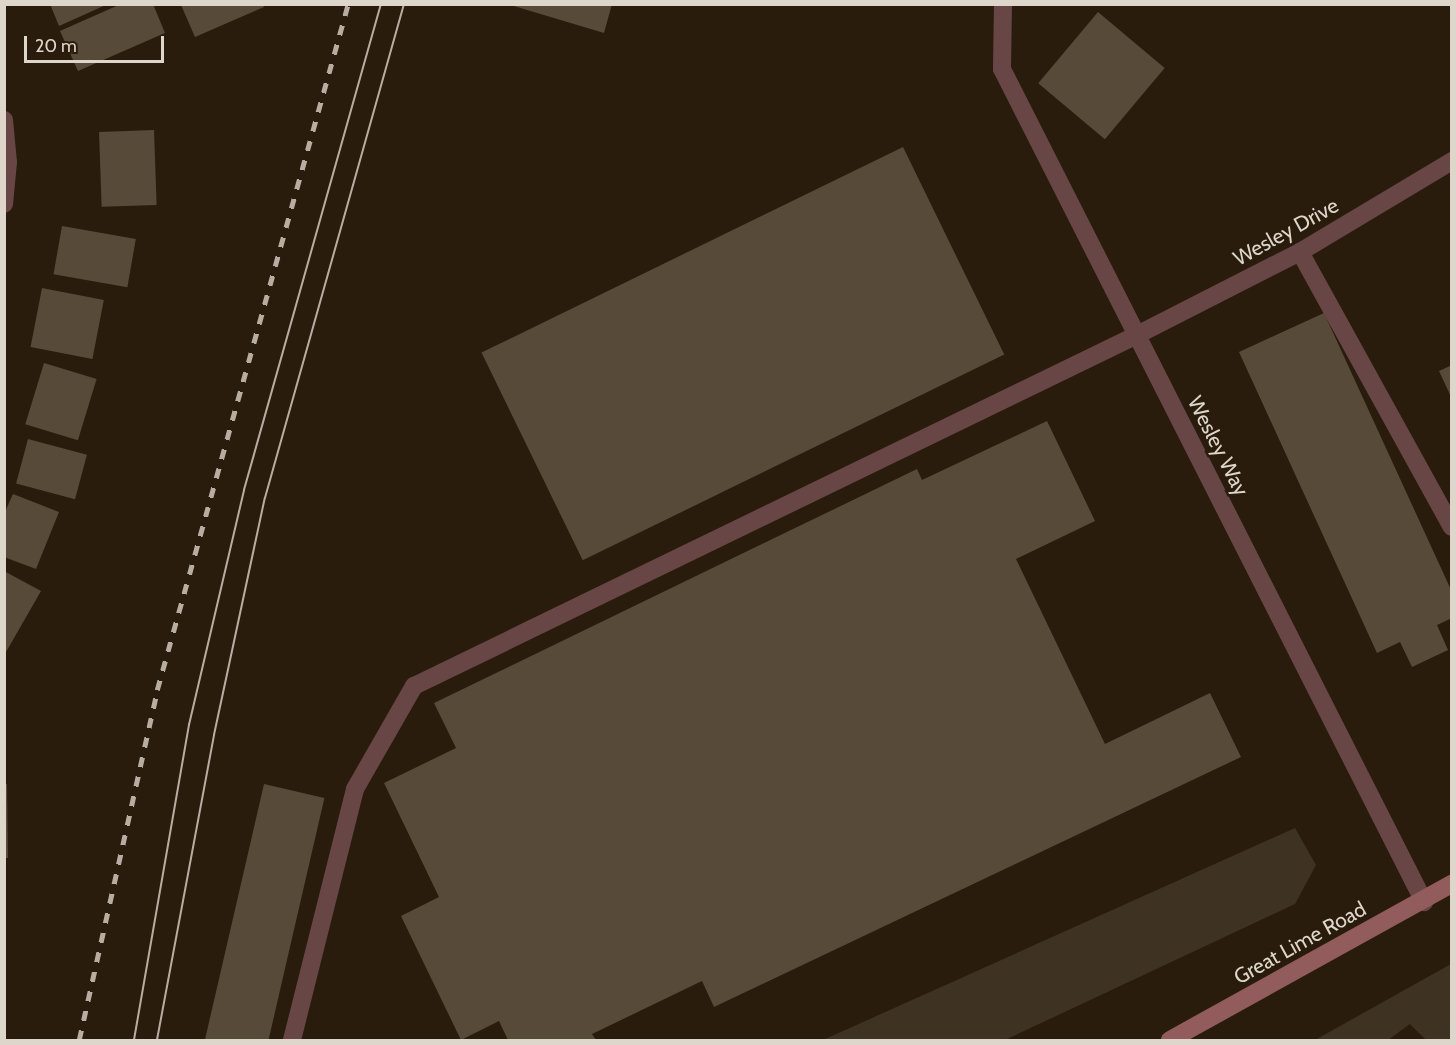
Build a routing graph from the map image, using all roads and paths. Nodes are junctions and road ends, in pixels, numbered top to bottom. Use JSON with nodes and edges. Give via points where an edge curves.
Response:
{"nodes":[{"id":1,"x":1003,"y":4,"type":"edge"},
{"id":2,"x":4,"y":120,"type":"edge"},
{"id":3,"x":1452,"y":161,"type":"edge"},
{"id":4,"x":4,"y":204,"type":"edge"},
{"id":5,"x":1300,"y":252,"type":"junction"},
{"id":6,"x":1137,"y":335,"type":"junction"},
{"id":7,"x":1452,"y":527,"type":"edge"},
{"id":8,"x":1452,"y":884,"type":"edge"},
{"id":9,"x":1424,"y":902,"type":"junction"},
{"id":10,"x":292,"y":1041,"type":"edge"},
{"id":11,"x":1170,"y":1041,"type":"edge"}],
"edges":[{"from":1,"to":6,"type":"street","name":"Wesley Way","via":[[1002,69]]},
{"from":2,"to":4,"type":"street"},
{"from":3,"to":5,"type":"street","name":"Wesley Drive"},
{"from":5,"to":6,"type":"street","name":"Wesley Drive"},
{"from":5,"to":7,"type":"street"},
{"from":6,"to":9,"type":"street","name":"Wesley Way"},
{"from":6,"to":10,"type":"street","name":"Wesley Drive","via":[[414,686],[355,789]]},
{"from":8,"to":9,"type":"main road","name":"Great Lime Road"},
{"from":9,"to":11,"type":"main road","name":"Great Lime Road"}]}
